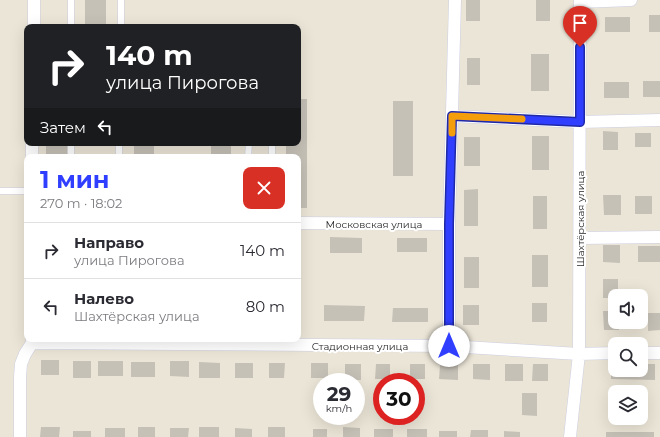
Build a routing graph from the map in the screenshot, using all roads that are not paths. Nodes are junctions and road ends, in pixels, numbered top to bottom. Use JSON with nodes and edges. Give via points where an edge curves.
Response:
{"nodes":[{"id":1,"x":34,"y":0,"type":"edge"},
{"id":2,"x":71,"y":0,"type":"edge"},
{"id":3,"x":121,"y":0,"type":"edge"},
{"id":4,"x":455,"y":0,"type":"edge"},
{"id":5,"x":631,"y":0,"type":"edge"},
{"id":6,"x":580,"y":1,"type":"edge"},
{"id":7,"x":34,"y":24,"type":"edge"},
{"id":8,"x":71,"y":24,"type":"edge"},
{"id":9,"x":121,"y":24,"type":"edge"},
{"id":10,"x":452,"y":116,"type":"junction"},
{"id":11,"x":660,"y":120,"type":"edge"},
{"id":12,"x":580,"y":122,"type":"junction"},
{"id":13,"x":0,"y":191,"type":"edge"},
{"id":14,"x":24,"y":191,"type":"edge"},
{"id":15,"x":301,"y":223,"type":"edge"},
{"id":16,"x":449,"y":224,"type":"junction"},
{"id":17,"x":660,"y":237,"type":"edge"},
{"id":18,"x":580,"y":238,"type":"junction"},
{"id":19,"x":31,"y":342,"type":"edge"},
{"id":20,"x":115,"y":342,"type":"edge"},
{"id":21,"x":449,"y":346,"type":"junction"},
{"id":22,"x":608,"y":353,"type":"edge"},
{"id":23,"x":648,"y":353,"type":"edge"},
{"id":24,"x":660,"y":353,"type":"edge"},
{"id":25,"x":580,"y":354,"type":"junction"},
{"id":26,"x":20,"y":437,"type":"edge"},
{"id":27,"x":570,"y":437,"type":"edge"}],
"edges":[{"from":1,"to":7,"type":"street"},
{"from":2,"to":8,"type":"lane"},
{"from":3,"to":9,"type":"lane"},
{"from":4,"to":10,"type":"street"},
{"from":5,"to":6,"type":"street"},
{"from":6,"to":12,"type":"street","name":"Шахтёрская улица"},
{"from":10,"to":12,"type":"street"},
{"from":10,"to":16,"type":"street"},
{"from":11,"to":12,"type":"street"},
{"from":12,"to":18,"type":"street","name":"Шахтёрская улица"},
{"from":13,"to":14,"type":"lane"},
{"from":15,"to":16,"type":"street","name":"Московская улица"},
{"from":16,"to":21,"type":"street"},
{"from":17,"to":18,"type":"street"},
{"from":18,"to":25,"type":"street","name":"Шахтёрская улица"},
{"from":19,"to":26,"type":"street","via":[[21,364]]},
{"from":20,"to":21,"type":"street","name":"Стадионная улица"},
{"from":21,"to":25,"type":"street","name":"Стадионная улица"},
{"from":22,"to":25,"type":"street","name":"Стадионная улица"},
{"from":23,"to":24,"type":"street"},
{"from":25,"to":27,"type":"street","name":"Шахтёрская улица"}]}
